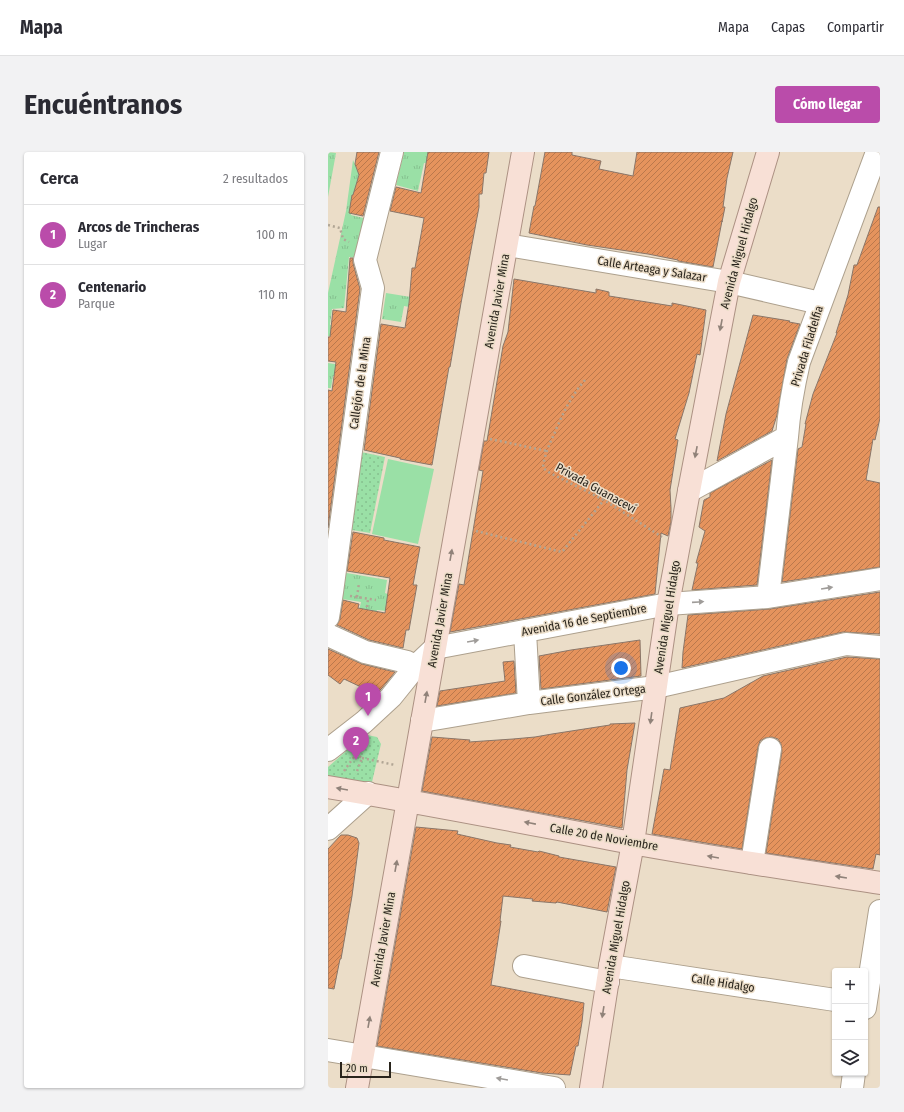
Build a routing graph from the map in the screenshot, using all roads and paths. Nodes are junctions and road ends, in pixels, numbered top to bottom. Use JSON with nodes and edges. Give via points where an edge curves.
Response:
{"nodes":[{"id":1,"x":392,"y":152,"type":"edge"},
{"id":2,"x":523,"y":152,"type":"edge"},
{"id":3,"x":768,"y":152,"type":"edge"},
{"id":4,"x":876,"y":152,"type":"edge"},
{"id":5,"x":328,"y":225,"type":"edge"},
{"id":6,"x":369,"y":245,"type":"junction"},
{"id":7,"x":507,"y":245,"type":"junction"},
{"id":8,"x":729,"y":282,"type":"junction"},
{"id":9,"x":820,"y":302,"type":"junction"},
{"id":10,"x":585,"y":380,"type":"dead end"},
{"id":11,"x":473,"y":436,"type":"junction"},
{"id":12,"x":787,"y":437,"type":"junction"},
{"id":13,"x":547,"y":451,"type":"junction"},
{"id":14,"x":689,"y":491,"type":"junction"},
{"id":15,"x":604,"y":500,"type":"junction"},
{"id":16,"x":457,"y":526,"type":"junction"},
{"id":17,"x":679,"y":548,"type":"junction"},
{"id":18,"x":880,"y":580,"type":"edge"},
{"id":19,"x":359,"y":584,"type":"dead end"},
{"id":20,"x":332,"y":592,"type":"junction"},
{"id":21,"x":357,"y":597,"type":"junction"},
{"id":22,"x":768,"y":597,"type":"junction"},
{"id":23,"x":368,"y":599,"type":"junction"},
{"id":24,"x":376,"y":600,"type":"dead end"},
{"id":25,"x":668,"y":604,"type":"junction"},
{"id":26,"x":367,"y":607,"type":"dead end"},
{"id":27,"x":328,"y":617,"type":"edge"},
{"id":28,"x":525,"y":632,"type":"junction"},
{"id":29,"x":328,"y":636,"type":"edge"},
{"id":30,"x":880,"y":647,"type":"edge"},
{"id":31,"x":435,"y":648,"type":"junction"},
{"id":32,"x":416,"y":666,"type":"junction"},
{"id":33,"x":656,"y":687,"type":"junction"},
{"id":34,"x":529,"y":703,"type":"junction"},
{"id":35,"x":422,"y":721,"type":"junction"},
{"id":36,"x":770,"y":749,"type":"dead end"},
{"id":37,"x":328,"y":750,"type":"edge"},
{"id":38,"x":362,"y":758,"type":"junction"},
{"id":39,"x":346,"y":768,"type":"dead end"},
{"id":40,"x":414,"y":768,"type":"junction"},
{"id":41,"x":355,"y":776,"type":"dead end"},
{"id":42,"x":328,"y":786,"type":"edge"},
{"id":43,"x":368,"y":793,"type":"junction"},
{"id":44,"x":408,"y":800,"type":"junction"},
{"id":45,"x":328,"y":829,"type":"edge"},
{"id":46,"x":633,"y":843,"type":"junction"},
{"id":47,"x":752,"y":863,"type":"junction"},
{"id":48,"x":880,"y":883,"type":"edge"},
{"id":49,"x":880,"y":911,"type":"edge"},
{"id":50,"x":524,"y":966,"type":"dead end"},
{"id":51,"x":609,"y":974,"type":"junction"},
{"id":52,"x":869,"y":998,"type":"edge"},
{"id":53,"x":832,"y":1000,"type":"edge"},
{"id":54,"x":328,"y":1050,"type":"edge"},
{"id":55,"x":363,"y":1056,"type":"junction"},
{"id":56,"x":854,"y":1076,"type":"edge"},
{"id":57,"x":357,"y":1088,"type":"edge"},
{"id":58,"x":554,"y":1088,"type":"edge"},
{"id":59,"x":591,"y":1088,"type":"edge"},
{"id":60,"x":852,"y":1088,"type":"edge"}],
"edges":[{"from":1,"to":6,"type":"street","name":"Callejón de la Mina"},
{"from":2,"to":7,"type":"main road","name":"Avenida Javier Mina"},
{"from":3,"to":8,"type":"main road","name":"Avenida Miguel Hidalgo"},
{"from":4,"to":9,"type":"street","name":"Privada Filadelfia"},
{"from":5,"to":6,"type":"path","via":[[340,228],[343,238],[354,245]]},
{"from":6,"to":20,"type":"street","name":"Callejón de la Mina","via":[[365,260],[373,288]]},
{"from":7,"to":8,"type":"street","name":"Calle Arteaga y Salazar"},
{"from":7,"to":11,"type":"main road","name":"Avenida Javier Mina"},
{"from":8,"to":9,"type":"street","name":"Calle Arteaga y Salazar"},
{"from":8,"to":14,"type":"main road","name":"Avenida Miguel Hidalgo","one_way":true},
{"from":9,"to":12,"type":"street","name":"Privada Filadelfia","via":[[799,362]]},
{"from":10,"to":13,"type":"path","via":[[572,396]]},
{"from":11,"to":13,"type":"path","name":"Privada Guanaceví"},
{"from":11,"to":16,"type":"main road","name":"Avenida Javier Mina"},
{"from":12,"to":14,"type":"street"},
{"from":12,"to":22,"type":"street","name":"Privada Filadelfia"},
{"from":13,"to":15,"type":"path","name":"Privada Guanaceví","via":[[545,470]]},
{"from":14,"to":17,"type":"main road","name":"Avenida Miguel Hidalgo"},
{"from":15,"to":16,"type":"path","via":[[562,552]]},
{"from":15,"to":17,"type":"path","name":"Privada Guanaceví"},
{"from":31,"to":16,"type":"main road","name":"Avenida Javier Mina","one_way":true},
{"from":17,"to":25,"type":"main road","name":"Avenida Miguel Hidalgo"},
{"from":22,"to":18,"type":"street","name":"Avenida 16 de Septiembre","one_way":true},
{"from":19,"to":21,"type":"path"},
{"from":20,"to":21,"type":"path"},
{"from":20,"to":27,"type":"street","name":"Callejón de la Mina"},
{"from":21,"to":23,"type":"path"},
{"from":25,"to":22,"type":"street","name":"Avenida 16 de Septiembre","one_way":true},
{"from":23,"to":24,"type":"path"},
{"from":23,"to":26,"type":"path"},
{"from":25,"to":28,"type":"street","name":"Avenida 16 de Septiembre"},
{"from":25,"to":33,"type":"main road","name":"Avenida Miguel Hidalgo"},
{"from":31,"to":28,"type":"street","name":"Avenida 16 de Septiembre","one_way":true},
{"from":28,"to":34,"type":"street"},
{"from":29,"to":32,"type":"street","via":[[365,652]]},
{"from":30,"to":33,"type":"street","name":"Calle González Ortega","via":[[846,644]]},
{"from":31,"to":32,"type":"street"},
{"from":35,"to":31,"type":"main road","name":"Avenida Javier Mina","one_way":true},
{"from":32,"to":37,"type":"street","via":[[391,697]]},
{"from":33,"to":34,"type":"street","name":"Calle González Ortega"},
{"from":33,"to":46,"type":"main road","name":"Avenida Miguel Hidalgo","one_way":true},
{"from":34,"to":35,"type":"street","name":"Calle González Ortega"},
{"from":35,"to":40,"type":"main road","name":"Avenida Javier Mina"},
{"from":36,"to":47,"type":"street"},
{"from":38,"to":39,"type":"path","via":[[356,754]]},
{"from":38,"to":40,"type":"path"},
{"from":38,"to":41,"type":"path"},
{"from":40,"to":44,"type":"main road","name":"Avenida Javier Mina"},
{"from":43,"to":42,"type":"main road","name":"Calle 20 de Noviembre","one_way":true},
{"from":43,"to":44,"type":"main road","name":"Calle 20 de Noviembre"},
{"from":43,"to":45,"type":"street"},
{"from":46,"to":44,"type":"main road","name":"Calle 20 de Noviembre","one_way":true},
{"from":55,"to":44,"type":"main road","name":"Avenida Javier Mina","one_way":true},
{"from":47,"to":46,"type":"main road","name":"Calle 20 de Noviembre","one_way":true},
{"from":46,"to":51,"type":"main road","name":"Avenida Miguel Hidalgo"},
{"from":48,"to":47,"type":"main road","name":"Calle 20 de Noviembre","one_way":true},
{"from":49,"to":52,"type":"street"},
{"from":50,"to":51,"type":"street","name":"Calle Hidalgo"},
{"from":51,"to":53,"type":"street","name":"Calle Hidalgo"},
{"from":51,"to":59,"type":"main road","name":"Avenida Miguel Hidalgo","one_way":true},
{"from":54,"to":55,"type":"street"},
{"from":55,"to":57,"type":"main road","name":"Avenida Javier Mina"},
{"from":58,"to":55,"type":"street","one_way":true},
{"from":56,"to":60,"type":"street"}]}
